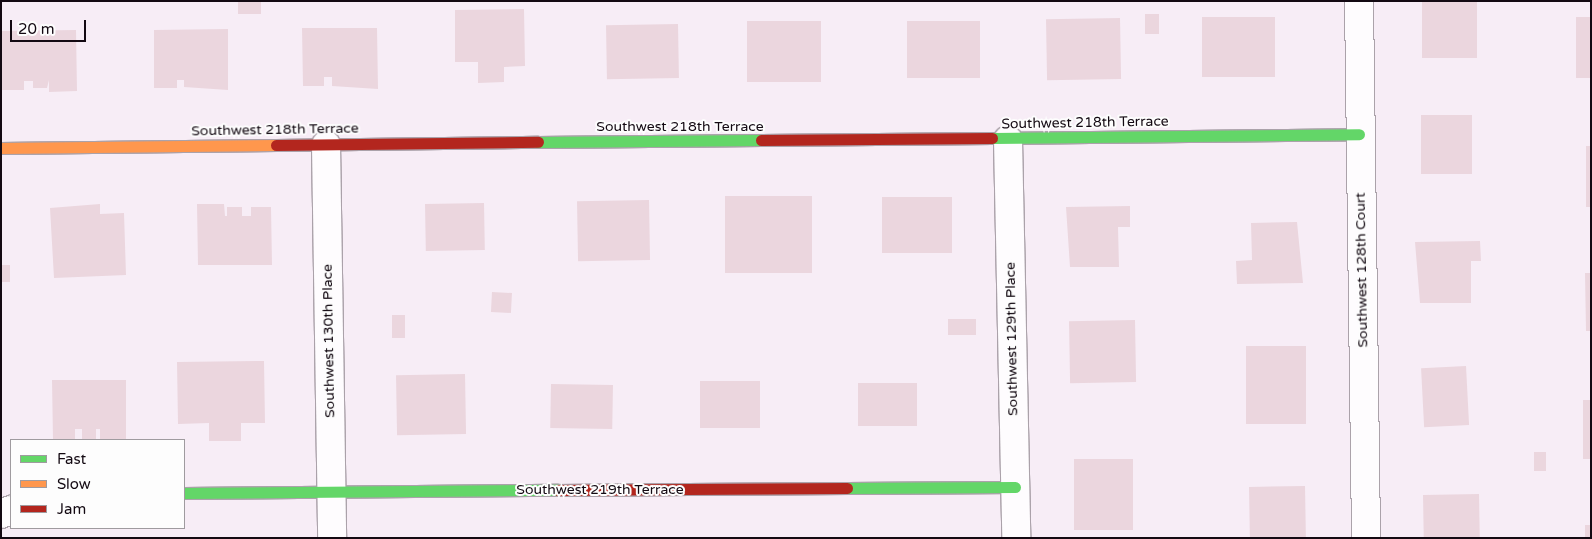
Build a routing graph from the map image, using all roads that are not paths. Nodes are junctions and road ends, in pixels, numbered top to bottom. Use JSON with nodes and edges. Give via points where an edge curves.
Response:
{"nodes":[{"id":1,"x":1358,"y":1,"type":"edge"},
{"id":2,"x":1359,"y":134,"type":"junction"},
{"id":3,"x":1008,"y":140,"type":"junction"},
{"id":4,"x":326,"y":145,"type":"junction"},
{"id":5,"x":1,"y":148,"type":"edge"},
{"id":6,"x":1015,"y":487,"type":"junction"},
{"id":7,"x":185,"y":492,"type":"edge"},
{"id":8,"x":331,"y":492,"type":"junction"},
{"id":9,"x":332,"y":538,"type":"edge"},
{"id":10,"x":1016,"y":538,"type":"edge"},
{"id":11,"x":1366,"y":538,"type":"edge"}],
"edges":[{"from":1,"to":2,"type":"street","name":"Southwest 128th Court"},
{"from":2,"to":3,"type":"street","name":"Southwest 218th Terrace"},
{"from":2,"to":11,"type":"street","name":"Southwest 128th Court"},
{"from":3,"to":4,"type":"street","name":"Southwest 218th Terrace"},
{"from":3,"to":6,"type":"street","name":"Southwest 129th Place"},
{"from":4,"to":5,"type":"street","name":"Southwest 218th Terrace"},
{"from":4,"to":8,"type":"street","name":"Southwest 130th Place"},
{"from":6,"to":8,"type":"street","name":"Southwest 219th Terrace"},
{"from":6,"to":10,"type":"street","name":"Southwest 129th Place"},
{"from":7,"to":8,"type":"street","name":"Southwest 219th Terrace"},
{"from":8,"to":9,"type":"street","name":"Southwest 130th Place"}]}
